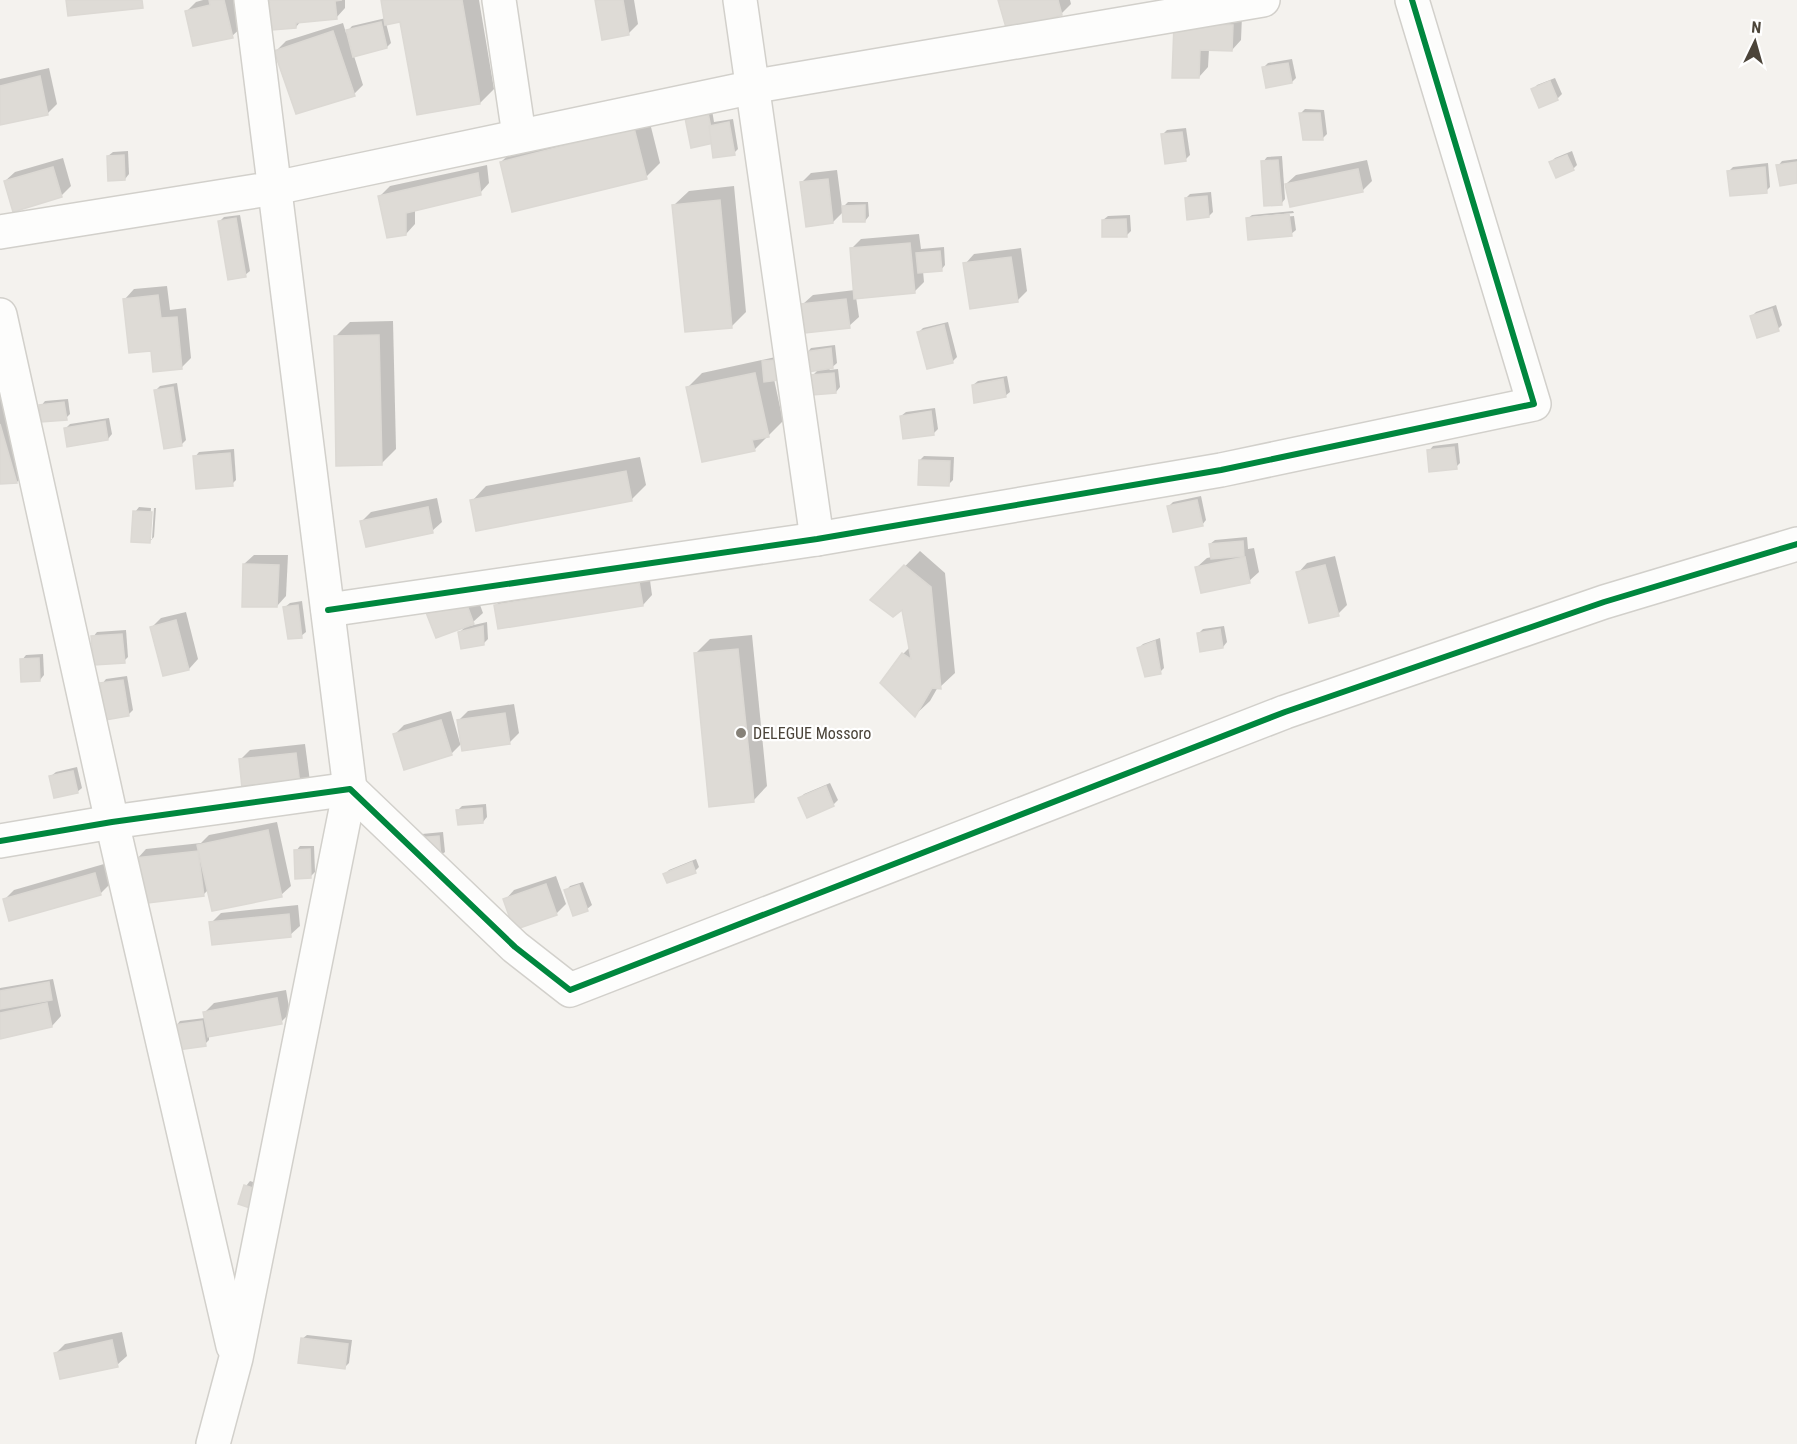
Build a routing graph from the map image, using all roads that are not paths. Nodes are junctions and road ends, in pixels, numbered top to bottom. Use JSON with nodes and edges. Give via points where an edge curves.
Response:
{"nodes":[{"id":1,"x":251,"y":0,"type":"edge"},
{"id":2,"x":499,"y":0,"type":"edge"},
{"id":3,"x":740,"y":0,"type":"edge"},
{"id":4,"x":1263,"y":0,"type":"edge"},
{"id":5,"x":1412,"y":0,"type":"edge"},
{"id":6,"x":752,"y":87,"type":"junction"},
{"id":7,"x":519,"y":135,"type":"junction"},
{"id":8,"x":275,"y":188,"type":"junction"},
{"id":9,"x":0,"y":232,"type":"edge"},
{"id":10,"x":0,"y":315,"type":"edge"},
{"id":11,"x":817,"y":539,"type":"junction"},
{"id":12,"x":1797,"y":544,"type":"edge"},
{"id":13,"x":328,"y":610,"type":"junction"},
{"id":14,"x":350,"y":789,"type":"junction"},
{"id":15,"x":112,"y":822,"type":"junction"},
{"id":16,"x":0,"y":842,"type":"edge"},
{"id":17,"x":236,"y":1358,"type":"junction"},
{"id":18,"x":213,"y":1444,"type":"edge"}],
"edges":[{"from":1,"to":8,"type":"street"},
{"from":2,"to":7,"type":"street"},
{"from":3,"to":6,"type":"street"},
{"from":4,"to":6,"type":"street"},
{"from":5,"to":11,"type":"street","via":[[1534,404],[1221,470]]},
{"from":6,"to":7,"type":"street"},
{"from":6,"to":11,"type":"street"},
{"from":7,"to":8,"type":"street"},
{"from":8,"to":9,"type":"street"},
{"from":8,"to":13,"type":"street"},
{"from":10,"to":15,"type":"street"},
{"from":11,"to":13,"type":"street"},
{"from":12,"to":14,"type":"street","via":[[1604,602],[1285,712],[570,990],[515,947]]},
{"from":13,"to":14,"type":"street"},
{"from":14,"to":15,"type":"street"},
{"from":14,"to":17,"type":"street"},
{"from":15,"to":16,"type":"street"},
{"from":15,"to":17,"type":"street"},
{"from":17,"to":18,"type":"street"}]}
